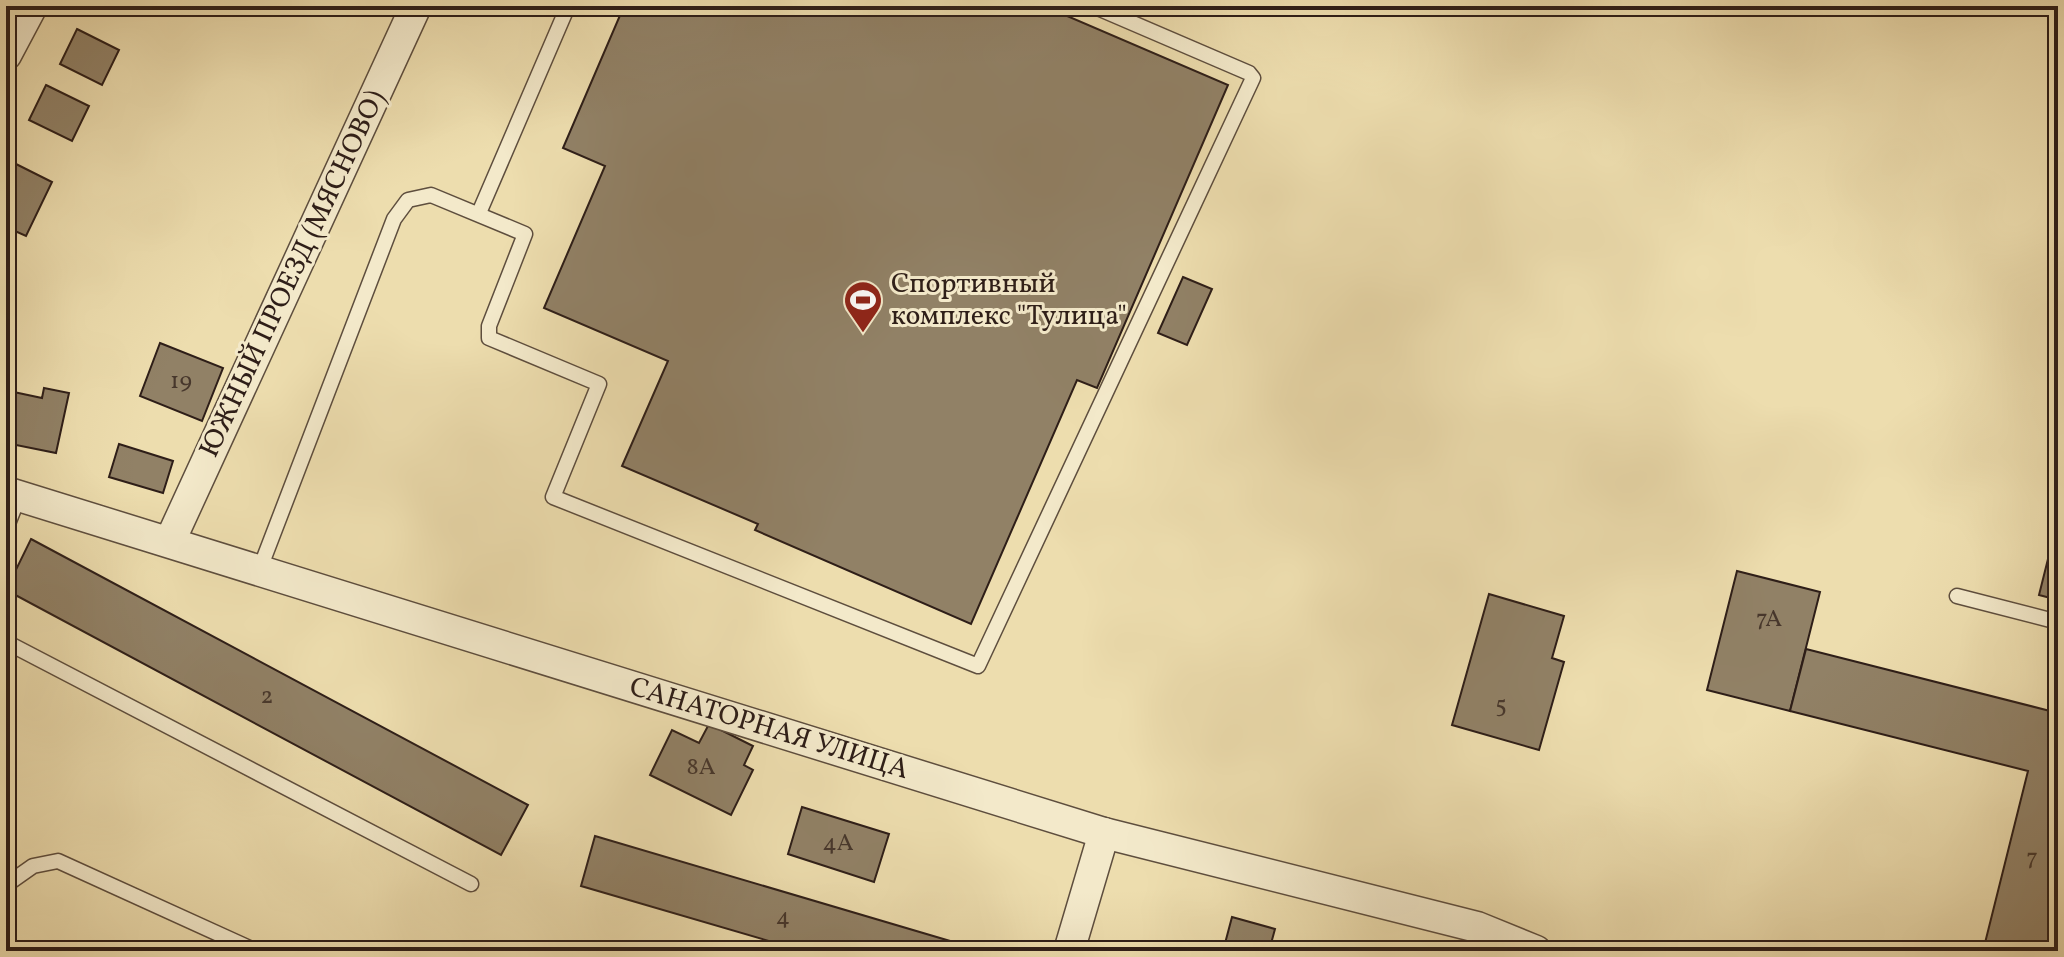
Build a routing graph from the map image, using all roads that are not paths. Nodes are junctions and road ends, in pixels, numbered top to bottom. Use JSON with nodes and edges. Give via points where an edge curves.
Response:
{"nodes":[{"id":1,"x":32,"y":6,"type":"edge"},
{"id":2,"x":416,"y":6,"type":"edge"},
{"id":3,"x":568,"y":6,"type":"edge"},
{"id":4,"x":1093,"y":6,"type":"edge"},
{"id":5,"x":6,"y":55,"type":"edge"},
{"id":6,"x":479,"y":213,"type":"junction"},
{"id":7,"x":13,"y":494,"type":"edge"},
{"id":8,"x":6,"y":529,"type":"edge"},
{"id":9,"x":170,"y":541,"type":"junction"},
{"id":10,"x":259,"y":571,"type":"junction"},
{"id":11,"x":1957,"y":596,"type":"dead end"},
{"id":12,"x":2058,"y":622,"type":"edge"},
{"id":13,"x":6,"y":642,"type":"edge"},
{"id":14,"x":1104,"y":833,"type":"junction"},
{"id":15,"x":471,"y":884,"type":"dead end"},
{"id":16,"x":6,"y":885,"type":"edge"},
{"id":17,"x":256,"y":951,"type":"edge"},
{"id":18,"x":1069,"y":951,"type":"edge"},
{"id":19,"x":1536,"y":951,"type":"edge"}],
"edges":[{"from":1,"to":5,"type":"street"},
{"from":2,"to":9,"type":"street","name":"ЮЖНЫЙ ПРОЕЗД (МЯСНОВО)"},
{"from":3,"to":6,"type":"lane"},
{"from":4,"to":6,"type":"lane","via":[[1253,78],[978,666],[553,497],[599,384],[489,338],[525,236]]},
{"from":6,"to":10,"type":"lane","via":[[431,195],[408,200],[400,208]]},
{"from":7,"to":8,"type":"lane"},
{"from":7,"to":9,"type":"street","name":"САНАТОРНАЯ УЛИЦА"},
{"from":9,"to":10,"type":"street","name":"САНАТОРНАЯ УЛИЦА"},
{"from":10,"to":14,"type":"street","name":"САНАТОРНАЯ УЛИЦА"},
{"from":11,"to":12,"type":"lane"},
{"from":13,"to":15,"type":"lane"},
{"from":14,"to":18,"type":"street"},
{"from":14,"to":19,"type":"street","name":"САНАТОРНАЯ УЛИЦА","via":[[1477,927]]},
{"from":16,"to":17,"type":"lane","via":[[33,866],[58,861]]}]}
